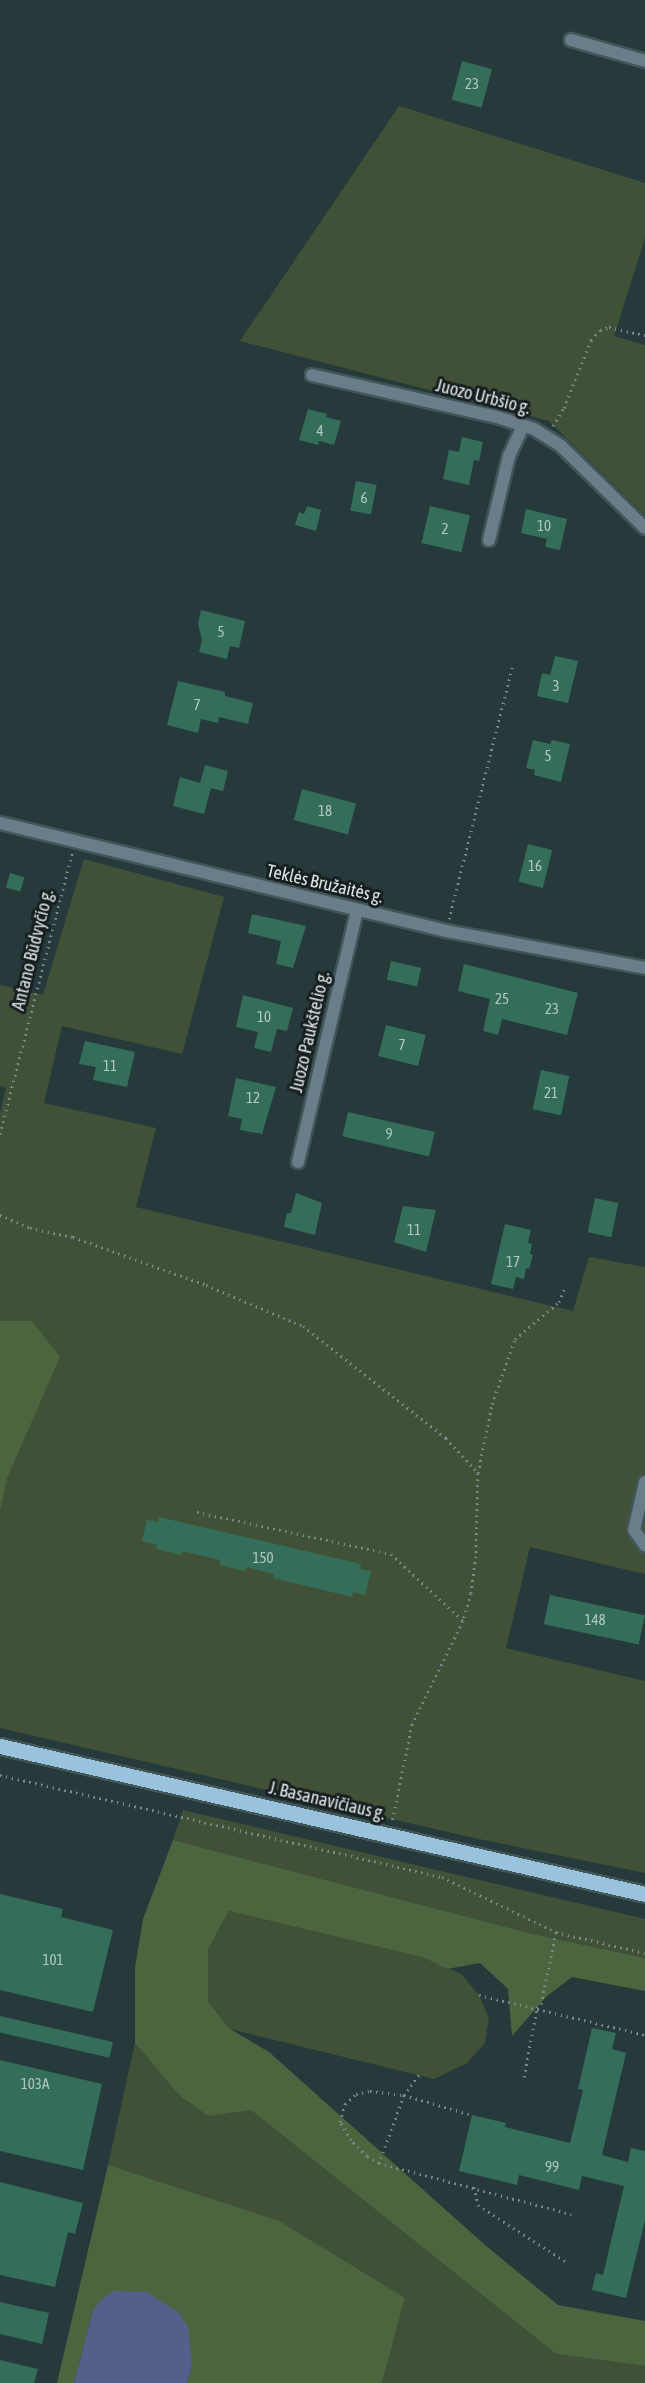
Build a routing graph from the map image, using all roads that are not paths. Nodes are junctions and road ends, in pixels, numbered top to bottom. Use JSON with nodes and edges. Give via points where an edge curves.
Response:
{"nodes":[{"id":1,"x":571,"y":40,"type":"dead end"},
{"id":2,"x":645,"y":61,"type":"edge"},
{"id":3,"x":312,"y":375,"type":"dead end"},
{"id":4,"x":523,"y":426,"type":"junction"},
{"id":5,"x":645,"y":528,"type":"edge"},
{"id":6,"x":489,"y":540,"type":"dead end"},
{"id":7,"x":0,"y":823,"type":"edge"},
{"id":8,"x":357,"y":910,"type":"junction"},
{"id":9,"x":645,"y":968,"type":"edge"},
{"id":10,"x":298,"y":1162,"type":"dead end"},
{"id":11,"x":645,"y":1482,"type":"edge"},
{"id":12,"x":645,"y":1545,"type":"edge"},
{"id":13,"x":0,"y":1746,"type":"edge"},
{"id":14,"x":645,"y":1894,"type":"edge"}],
"edges":[{"from":1,"to":2,"type":"street"},
{"from":3,"to":4,"type":"street","name":"Juozo Urbšio g."},
{"from":4,"to":5,"type":"street","name":"Juozo Urbšio g.","via":[[547,435]]},
{"from":4,"to":6,"type":"street","via":[[509,456]]},
{"from":7,"to":8,"type":"street","name":"Teklės Bružaitės g."},
{"from":8,"to":9,"type":"street","name":"Teklės Bružaitės g."},
{"from":8,"to":10,"type":"street","name":"Juozo Paukštelio g."},
{"from":11,"to":12,"type":"street","via":[[634,1530]]},
{"from":13,"to":14,"type":"main road","name":"J. Basanavičiaus g."}]}
